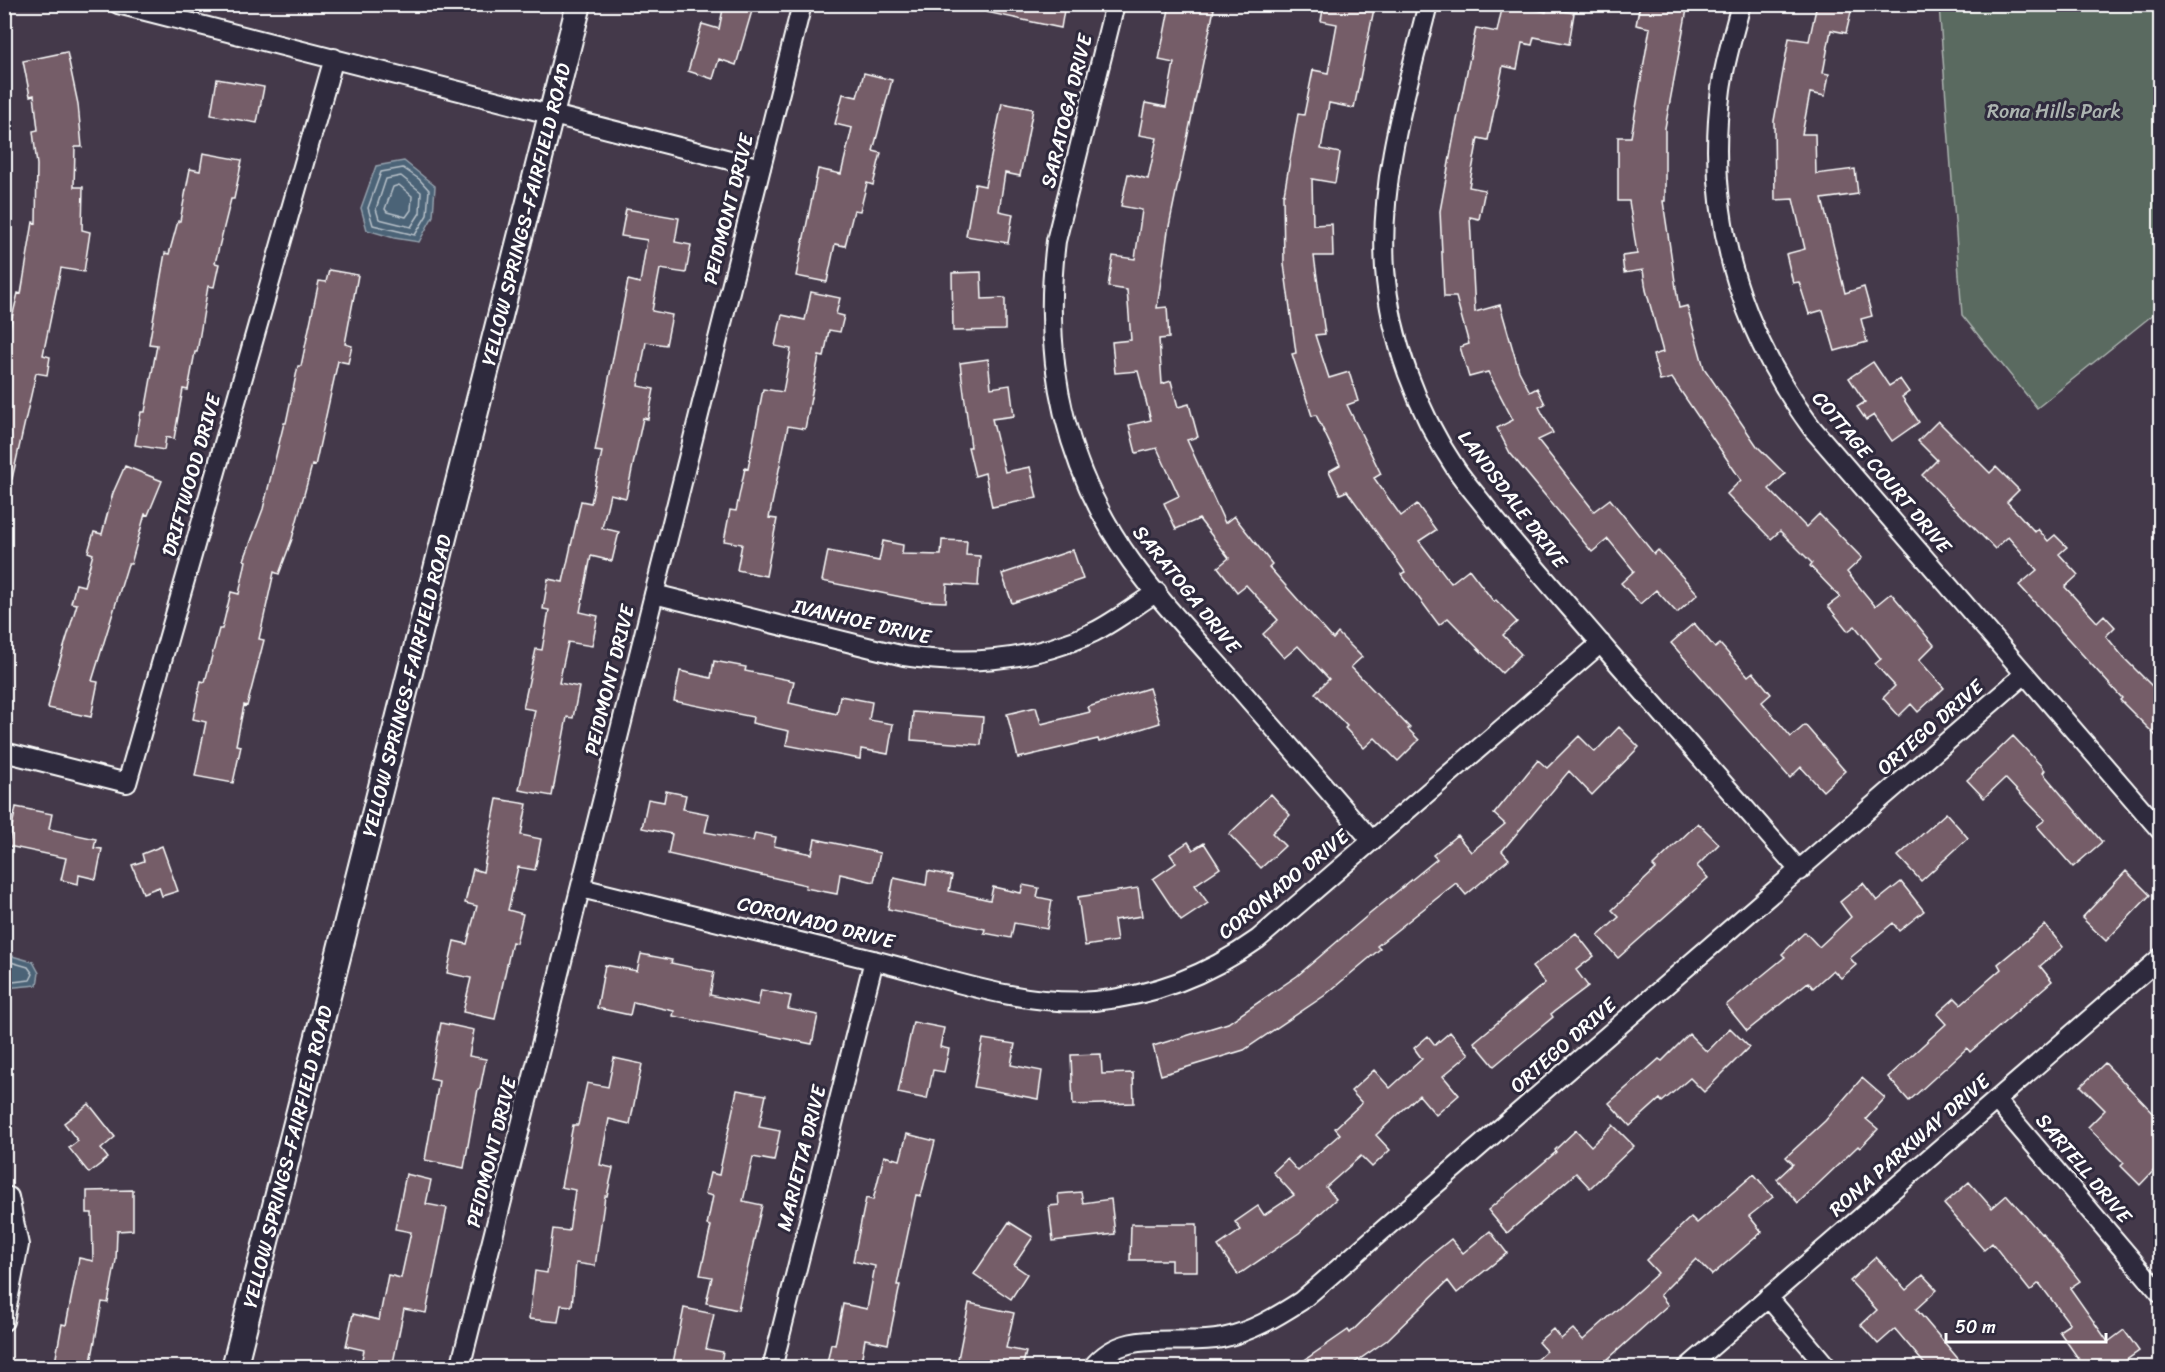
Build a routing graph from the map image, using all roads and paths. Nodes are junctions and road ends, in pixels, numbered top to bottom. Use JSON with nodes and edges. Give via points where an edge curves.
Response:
{"nodes":[{"id":1,"x":118,"y":4,"type":"edge"},
{"id":2,"x":579,"y":4,"type":"edge"},
{"id":3,"x":802,"y":4,"type":"edge"},
{"id":4,"x":1115,"y":4,"type":"edge"},
{"id":5,"x":1428,"y":4,"type":"edge"},
{"id":6,"x":1741,"y":4,"type":"edge"},
{"id":7,"x":334,"y":58,"type":"junction"},
{"id":8,"x":551,"y":115,"type":"junction"},
{"id":9,"x":762,"y":168,"type":"junction"},
{"id":10,"x":1157,"y":592,"type":"junction"},
{"id":11,"x":654,"y":594,"type":"junction"},
{"id":12,"x":1601,"y":643,"type":"junction"},
{"id":13,"x":2025,"y":674,"type":"junction"},
{"id":14,"x":4,"y":752,"type":"edge"},
{"id":15,"x":2160,"y":830,"type":"edge"},
{"id":16,"x":1372,"y":841,"type":"junction"},
{"id":17,"x":1800,"y":871,"type":"junction"},
{"id":18,"x":581,"y":888,"type":"junction"},
{"id":19,"x":2160,"y":958,"type":"edge"},
{"id":20,"x":874,"y":960,"type":"junction"},
{"id":21,"x":1996,"y":1100,"type":"junction"},
{"id":22,"x":9,"y":1197,"type":"dead end"},
{"id":23,"x":2160,"y":1293,"type":"edge"},
{"id":24,"x":1768,"y":1297,"type":"junction"},
{"id":25,"x":5,"y":1321,"type":"edge"},
{"id":26,"x":234,"y":1368,"type":"edge"},
{"id":27,"x":460,"y":1368,"type":"edge"},
{"id":28,"x":772,"y":1368,"type":"edge"},
{"id":29,"x":1092,"y":1368,"type":"edge"},
{"id":30,"x":1687,"y":1368,"type":"edge"},
{"id":31,"x":1828,"y":1368,"type":"edge"}],
"edges":[{"from":1,"to":7,"type":"street"},
{"from":2,"to":8,"type":"main road","name":"YELLOW SPRINGS-FAIRFIELD ROAD"},
{"from":3,"to":9,"type":"street","name":"PEIDMONT DRIVE"},
{"from":4,"to":10,"type":"street","name":"SARATOGA DRIVE","via":[[1056,241],[1051,307],[1054,358],[1061,404],[1090,490],[1107,524]]},
{"from":5,"to":12,"type":"street","name":"LANDSDALE DRIVE","via":[[1386,188],[1385,269],[1398,342],[1430,425],[1456,469],[1521,552]]},
{"from":6,"to":13,"type":"street","name":"COTTAGE COURT DRIVE","via":[[1721,88],[1717,165],[1727,249],[1754,330],[1772,368],[1812,428]]},
{"from":7,"to":8,"type":"street"},
{"from":7,"to":14,"type":"street","name":"DRIFTWOOD DRIVE","via":[[127,783]]},
{"from":8,"to":9,"type":"street"},
{"from":8,"to":26,"type":"main road","name":"YELLOW SPRINGS-FAIRFIELD ROAD"},
{"from":9,"to":11,"type":"street","name":"PEIDMONT DRIVE"},
{"from":10,"to":11,"type":"street","name":"IVANHOE DRIVE","via":[[1096,631],[1068,643],[1018,657],[967,662],[904,656]]},
{"from":10,"to":16,"type":"street","name":"SARATOGA DRIVE"},
{"from":11,"to":18,"type":"street","name":"PEIDMONT DRIVE"},
{"from":12,"to":16,"type":"street","name":"CORONADO DRIVE"},
{"from":12,"to":17,"type":"street","name":"LANDSDALE DRIVE"},
{"from":13,"to":15,"type":"street","name":"COTTAGE COURT DRIVE"},
{"from":13,"to":17,"type":"street","name":"ORTEGO DRIVE"},
{"from":16,"to":20,"type":"street","name":"CORONADO DRIVE","via":[[1241,951],[1195,976],[1146,993],[1094,1001],[1036,999]]},
{"from":17,"to":29,"type":"street","name":"ORTEGO DRIVE","via":[[1301,1301],[1258,1327],[1222,1338],[1129,1342],[1110,1351]]},
{"from":18,"to":20,"type":"street","name":"CORONADO DRIVE"},
{"from":18,"to":27,"type":"street","name":"PEIDMONT DRIVE"},
{"from":19,"to":21,"type":"street","name":"RONA PARKWAY DRIVE"},
{"from":20,"to":28,"type":"street","name":"MARIETTA DRIVE"},
{"from":21,"to":23,"type":"street","name":"SARTELL DRIVE"},
{"from":21,"to":24,"type":"street","name":"RONA PARKWAY DRIVE"},
{"from":22,"to":25,"type":"street","via":[[19,1245]]},
{"from":24,"to":30,"type":"street","name":"RONA PARKWAY DRIVE"},
{"from":24,"to":31,"type":"street"}]}
